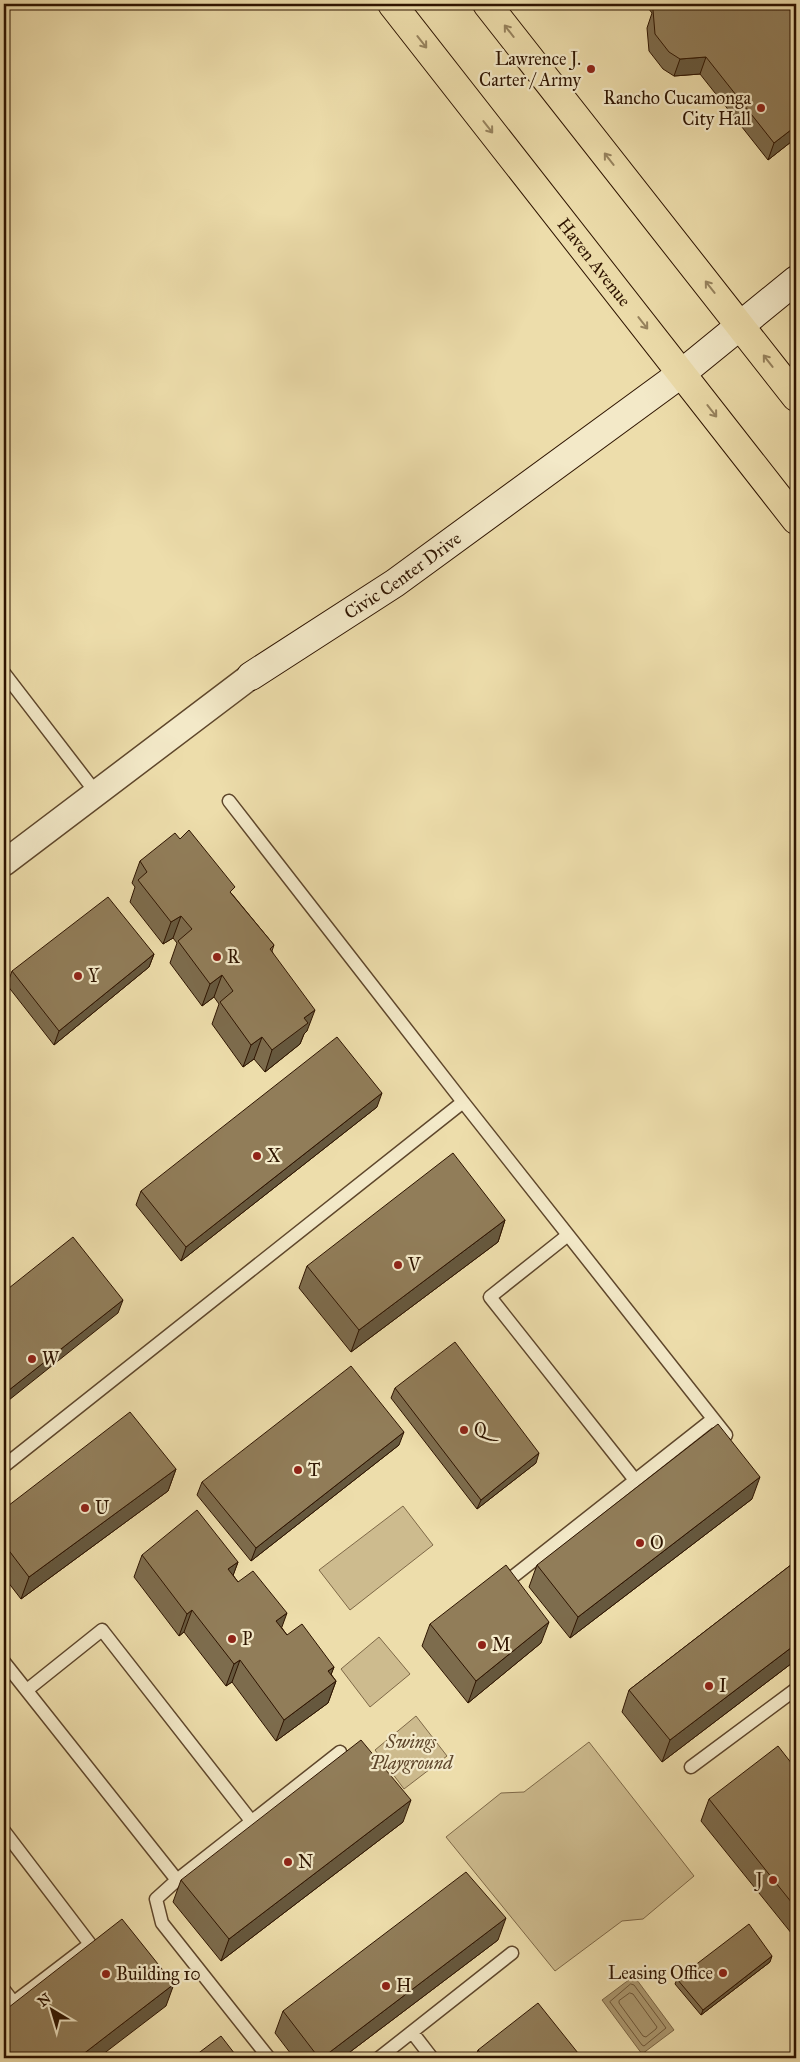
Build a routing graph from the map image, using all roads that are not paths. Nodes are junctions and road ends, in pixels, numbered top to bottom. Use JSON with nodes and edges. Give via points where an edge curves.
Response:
{"nodes":[{"id":1,"x":392,"y":4,"type":"edge"},
{"id":2,"x":487,"y":4,"type":"edge"},
{"id":3,"x":796,"y":280,"type":"edge"},
{"id":4,"x":740,"y":325,"type":"junction"},
{"id":5,"x":682,"y":373,"type":"junction"},
{"id":6,"x":796,"y":398,"type":"edge"},
{"id":7,"x":796,"y":520,"type":"edge"},
{"id":8,"x":4,"y":673,"type":"edge"},
{"id":9,"x":251,"y":676,"type":"joint"},
{"id":10,"x":97,"y":794,"type":"junction"},
{"id":11,"x":229,"y":801,"type":"dead end"},
{"id":12,"x":4,"y":863,"type":"edge"},
{"id":13,"x":463,"y":1102,"type":"junction"},
{"id":14,"x":568,"y":1235,"type":"junction"},
{"id":15,"x":713,"y":1419,"type":"junction"},
{"id":16,"x":726,"y":1435,"type":"edge"},
{"id":17,"x":4,"y":1466,"type":"edge"},
{"id":18,"x":635,"y":1480,"type":"junction"},
{"id":19,"x":510,"y":1579,"type":"edge"},
{"id":20,"x":4,"y":1662,"type":"edge"},
{"id":21,"x":796,"y":1689,"type":"edge"},
{"id":22,"x":27,"y":1690,"type":"junction"},
{"id":23,"x":340,"y":1752,"type":"dead end"},
{"id":24,"x":691,"y":1767,"type":"dead end"},
{"id":25,"x":252,"y":1822,"type":"junction"},
{"id":26,"x":4,"y":1831,"type":"edge"},
{"id":27,"x":177,"y":1880,"type":"junction"},
{"id":28,"x":512,"y":1953,"type":"dead end"},
{"id":29,"x":4,"y":1990,"type":"edge"},
{"id":30,"x":9,"y":2007,"type":"edge"},
{"id":31,"x":412,"y":2032,"type":"junction"},
{"id":32,"x":269,"y":2058,"type":"edge"},
{"id":33,"x":379,"y":2058,"type":"edge"},
{"id":34,"x":432,"y":2058,"type":"edge"}],
"edges":[{"from":1,"to":5,"type":"main road","name":"Haven Avenue","one_way":true},
{"from":4,"to":2,"type":"main road","one_way":true},
{"from":3,"to":4,"type":"street","name":"Civic Center Drive"},
{"from":4,"to":5,"type":"street","name":"Civic Center Drive"},
{"from":6,"to":4,"type":"main road","one_way":true},
{"from":5,"to":7,"type":"main road","name":"Haven Avenue","one_way":true},
{"from":5,"to":9,"type":"street","name":"Civic Center Drive","via":[[394,583]]},
{"from":8,"to":10,"type":"lane"},
{"from":9,"to":10,"type":"street","name":"Civic Center Drive"},
{"from":10,"to":12,"type":"street","name":"Civic Center Drive"},
{"from":11,"to":13,"type":"lane"},
{"from":13,"to":14,"type":"lane"},
{"from":13,"to":17,"type":"lane"},
{"from":14,"to":15,"type":"lane"},
{"from":14,"to":18,"type":"lane","via":[[490,1297]]},
{"from":15,"to":16,"type":"lane"},
{"from":15,"to":18,"type":"lane"},
{"from":18,"to":19,"type":"lane"},
{"from":20,"to":22,"type":"lane"},
{"from":21,"to":24,"type":"lane"},
{"from":22,"to":25,"type":"lane","via":[[102,1630]]},
{"from":22,"to":27,"type":"lane"},
{"from":23,"to":25,"type":"lane"},
{"from":25,"to":27,"type":"lane"},
{"from":26,"to":30,"type":"lane","via":[[90,1944]]},
{"from":27,"to":32,"type":"lane","via":[[156,1899],[162,1923]]},
{"from":28,"to":31,"type":"lane"},
{"from":29,"to":30,"type":"lane"},
{"from":31,"to":33,"type":"lane"},
{"from":31,"to":34,"type":"lane"}]}
